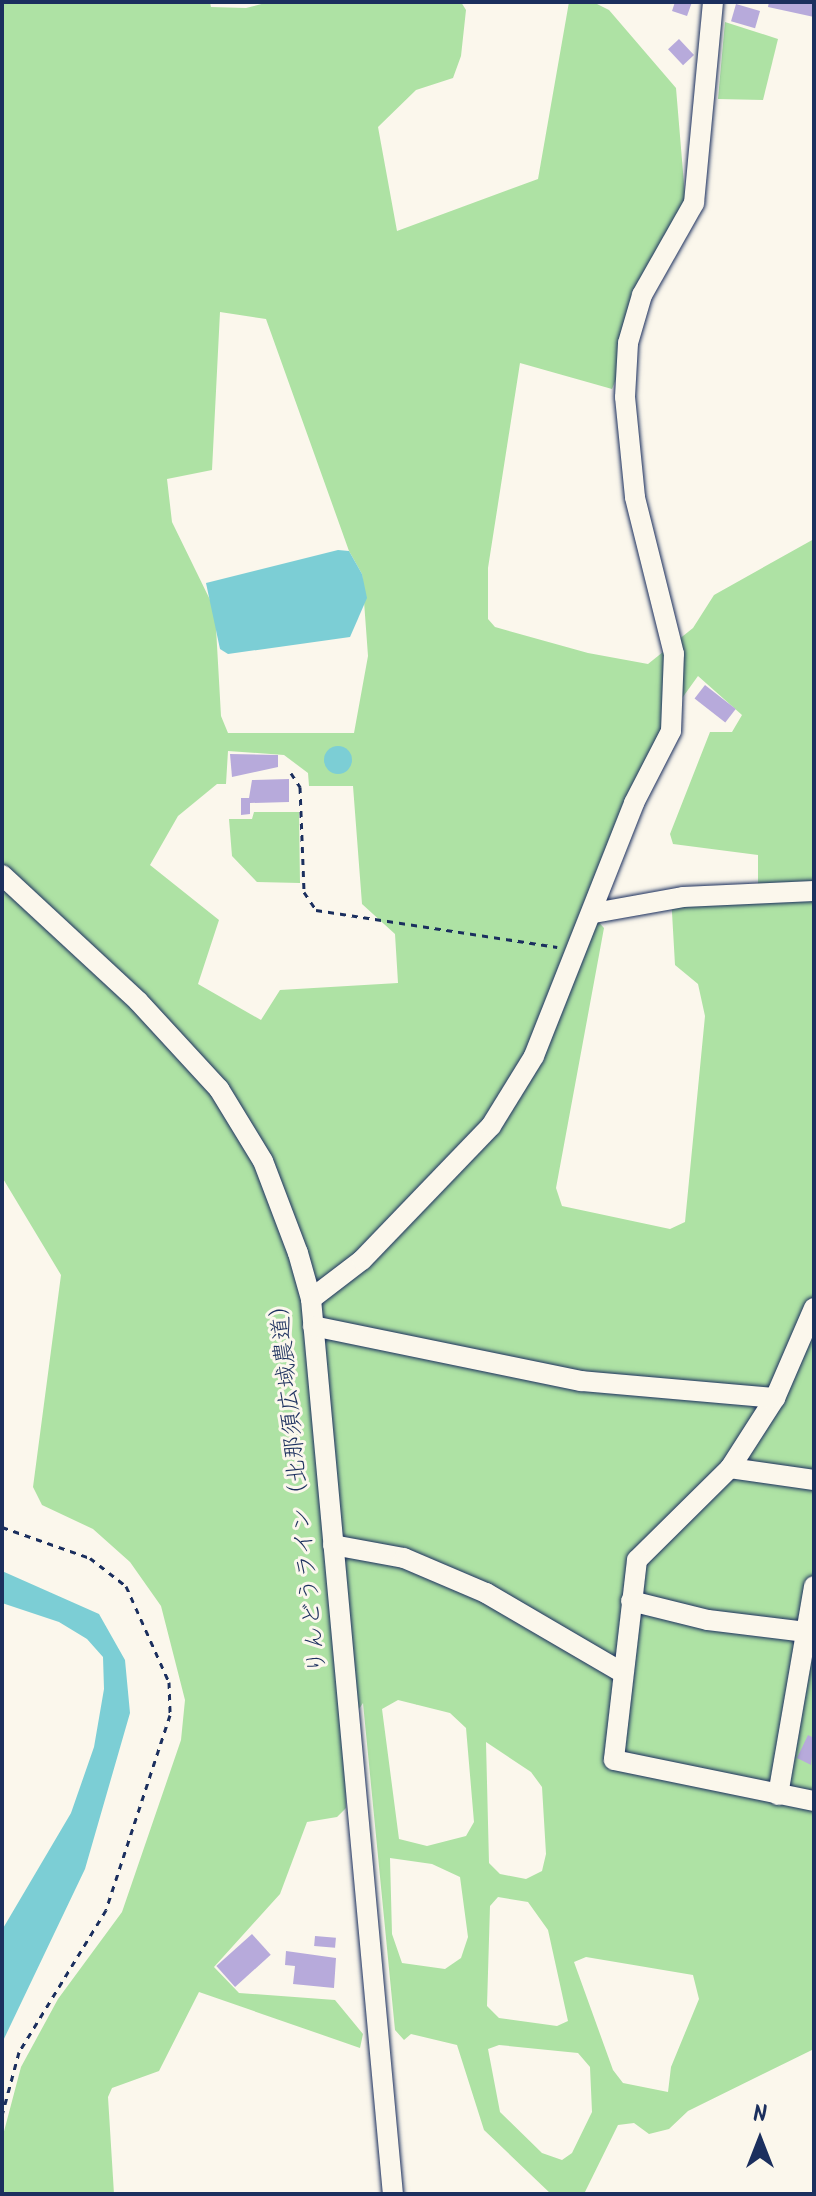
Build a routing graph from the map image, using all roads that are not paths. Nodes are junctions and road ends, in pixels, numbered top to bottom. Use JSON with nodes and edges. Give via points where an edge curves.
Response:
{"nodes":[{"id":1,"x":713,"y":2,"type":"edge"},
{"id":2,"x":2,"y":875,"type":"edge"},
{"id":3,"x":814,"y":891,"type":"edge"},
{"id":4,"x":594,"y":913,"type":"junction"},
{"id":5,"x":311,"y":1299,"type":"junction"},
{"id":6,"x":814,"y":1308,"type":"edge"},
{"id":7,"x":313,"y":1326,"type":"junction"},
{"id":8,"x":775,"y":1398,"type":"junction"},
{"id":9,"x":730,"y":1468,"type":"junction"},
{"id":10,"x":814,"y":1480,"type":"edge"},
{"id":11,"x":333,"y":1545,"type":"junction"},
{"id":12,"x":814,"y":1586,"type":"edge"},
{"id":13,"x":631,"y":1601,"type":"junction"},
{"id":14,"x":810,"y":1632,"type":"edge"},
{"id":15,"x":621,"y":1672,"type":"junction"},
{"id":16,"x":778,"y":1795,"type":"junction"},
{"id":17,"x":814,"y":1801,"type":"edge"},
{"id":18,"x":393,"y":2194,"type":"edge"}],
"edges":[{"from":1,"to":4,"type":"street","via":[[694,203],[642,295],[628,343],[631,471],[674,654],[674,714]]},
{"from":2,"to":5,"type":"street","name":"りんどうライン（北那須広域農道）","via":[[138,1001],[219,1089],[263,1161]]},
{"from":3,"to":4,"type":"street","via":[[683,897]]},
{"from":4,"to":5,"type":"street","via":[[534,1056],[491,1126],[362,1260]]},
{"from":5,"to":7,"type":"street","name":"りんどうライン（北那須広域農道）"},
{"from":6,"to":8,"type":"street"},
{"from":7,"to":8,"type":"street","via":[[581,1381]]},
{"from":7,"to":11,"type":"street","name":"りんどうライン（北那須広域農道）"},
{"from":8,"to":9,"type":"street"},
{"from":9,"to":10,"type":"street"},
{"from":9,"to":13,"type":"street","via":[[643,1552]]},
{"from":11,"to":15,"type":"street","via":[[404,1558],[486,1593]]},
{"from":11,"to":18,"type":"street","name":"りんどうライン（北那須広域農道）"},
{"from":12,"to":14,"type":"street"},
{"from":13,"to":14,"type":"street","via":[[708,1620]]},
{"from":13,"to":15,"type":"street"},
{"from":14,"to":16,"type":"street"},
{"from":15,"to":16,"type":"street","via":[[614,1760]]},
{"from":16,"to":17,"type":"street"}]}
